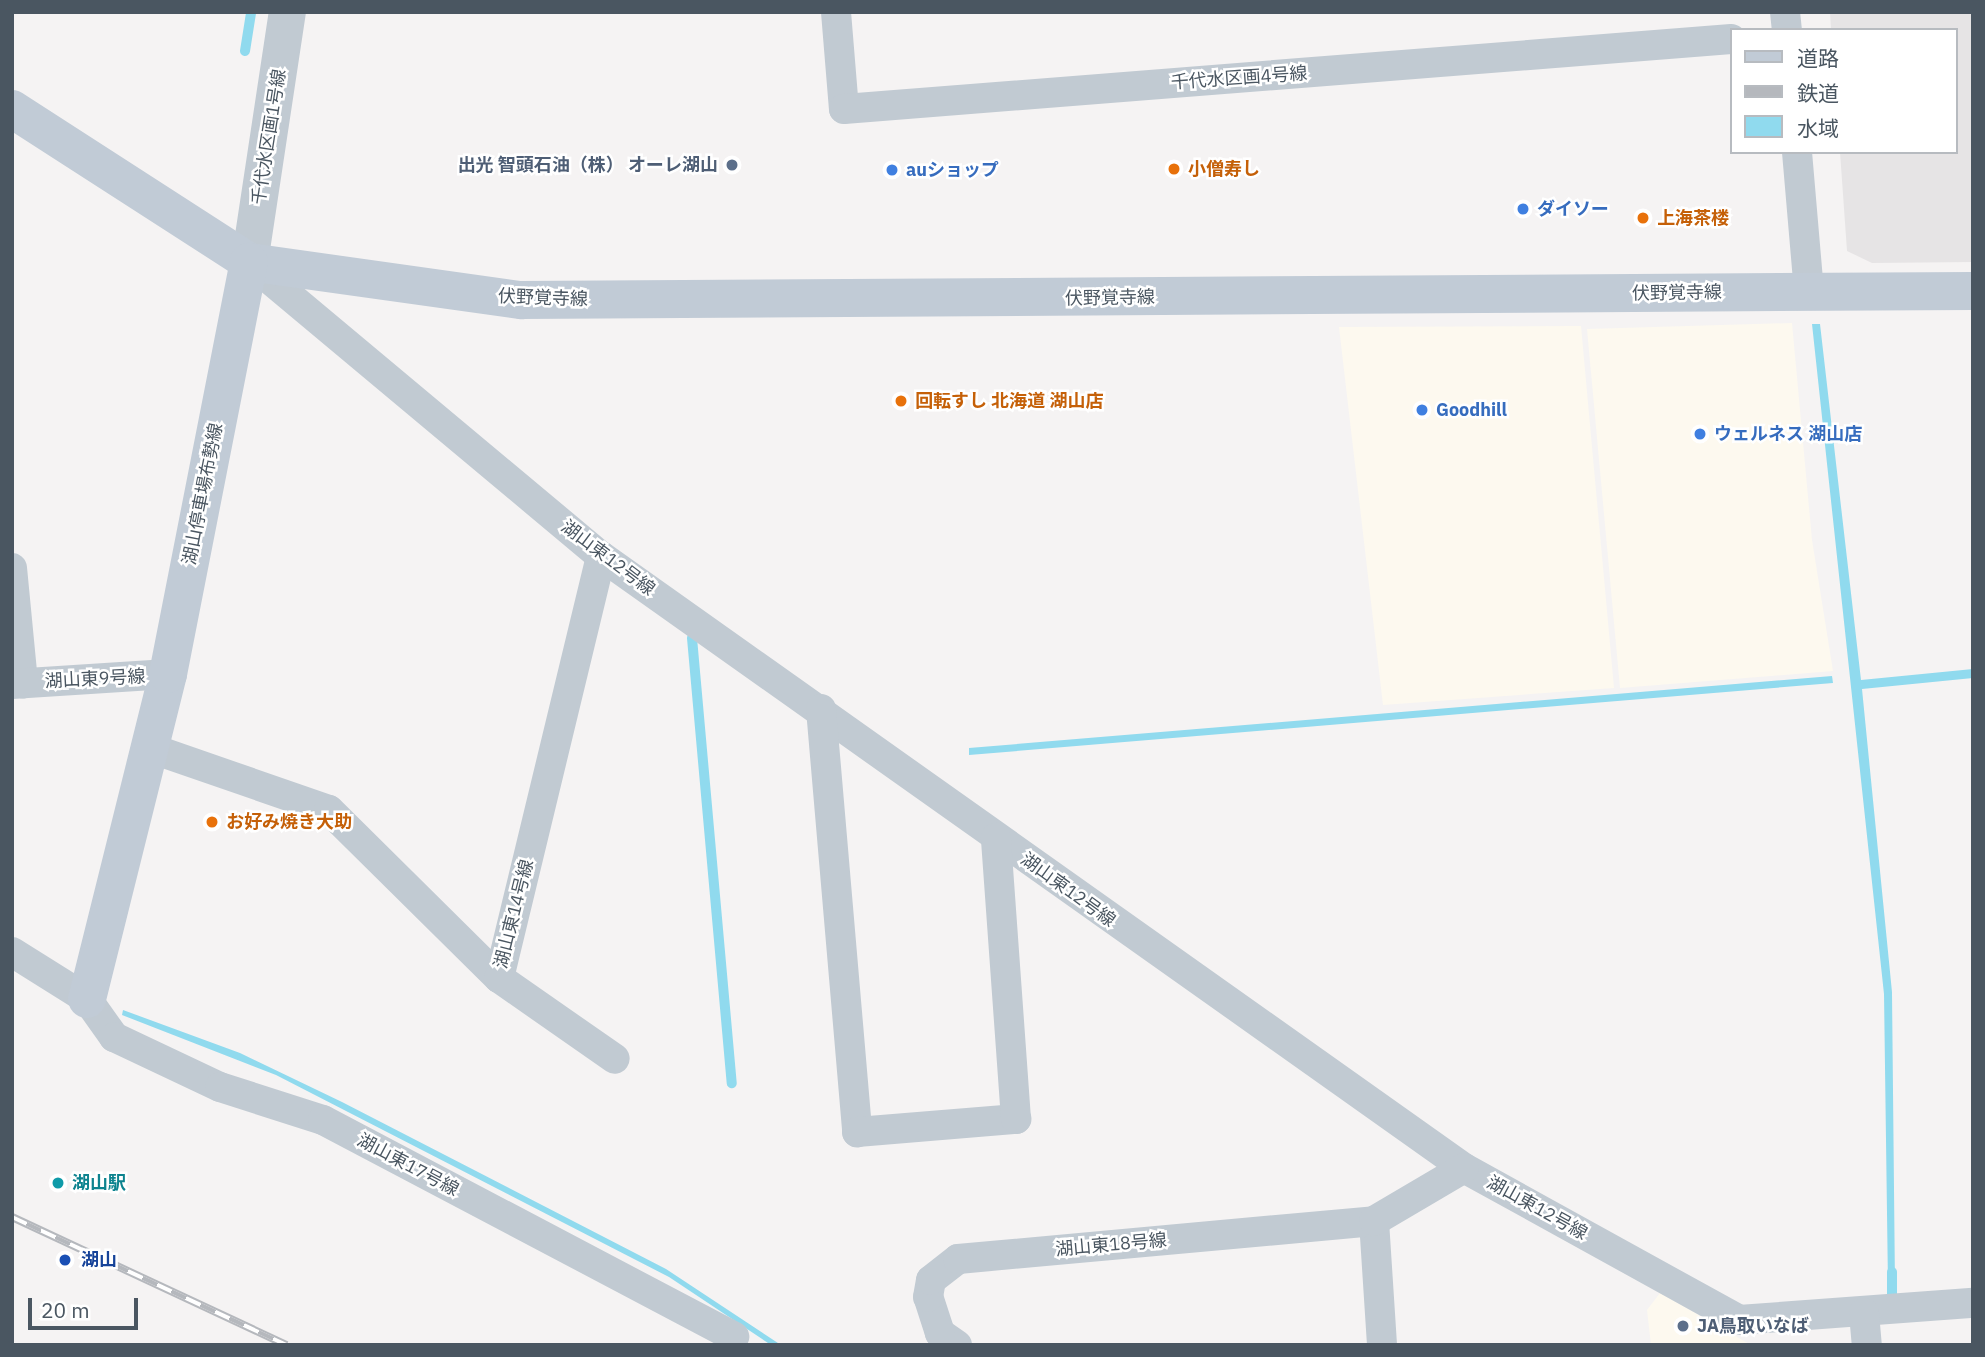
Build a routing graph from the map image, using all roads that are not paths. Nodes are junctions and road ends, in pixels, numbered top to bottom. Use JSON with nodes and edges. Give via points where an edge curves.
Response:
{"nodes":[{"id":1,"x":287,"y":12,"type":"edge"},
{"id":2,"x":836,"y":12,"type":"edge"},
{"id":3,"x":1730,"y":39,"type":"edge"},
{"id":4,"x":12,"y":109,"type":"edge"},
{"id":5,"x":1797,"y":154,"type":"edge"},
{"id":6,"x":249,"y":262,"type":"junction"},
{"id":7,"x":1973,"y":291,"type":"edge"},
{"id":8,"x":1808,"y":292,"type":"junction"},
{"id":9,"x":601,"y":556,"type":"junction"},
{"id":10,"x":12,"y":568,"type":"edge"},
{"id":11,"x":168,"y":674,"type":"junction"},
{"id":12,"x":18,"y":684,"type":"edge"},
{"id":13,"x":821,"y":709,"type":"junction"},
{"id":14,"x":150,"y":748,"type":"junction"},
{"id":15,"x":996,"y":838,"type":"junction"},
{"id":16,"x":12,"y":952,"type":"edge"},
{"id":17,"x":499,"y":978,"type":"junction"},
{"id":18,"x":87,"y":999,"type":"junction"},
{"id":19,"x":615,"y":1059,"type":"dead end"},
{"id":20,"x":1464,"y":1168,"type":"junction"},
{"id":21,"x":1374,"y":1221,"type":"junction"},
{"id":22,"x":1973,"y":1303,"type":"edge"},
{"id":23,"x":1864,"y":1313,"type":"junction"},
{"id":24,"x":733,"y":1337,"type":"dead end"},
{"id":25,"x":957,"y":1345,"type":"edge"},
{"id":26,"x":1382,"y":1345,"type":"edge"},
{"id":27,"x":1867,"y":1345,"type":"edge"}],
"edges":[{"from":1,"to":6,"type":"street","name":"千代水区画1号線"},
{"from":2,"to":3,"type":"street","name":"千代水区画4号線","via":[[844,108]]},
{"from":4,"to":6,"type":"main road"},
{"from":5,"to":8,"type":"street"},
{"from":6,"to":8,"type":"main road","name":"伏野覚寺線","via":[[521,300]]},
{"from":6,"to":9,"type":"street","name":"湖山東12号線"},
{"from":6,"to":11,"type":"main road","name":"湖山停車場布勢線"},
{"from":7,"to":8,"type":"main road","name":"伏野覚寺線"},
{"from":9,"to":13,"type":"street","name":"湖山東12号線"},
{"from":9,"to":17,"type":"street","name":"湖山東14号線"},
{"from":10,"to":12,"type":"street","name":"湖山東9号線"},
{"from":11,"to":12,"type":"street","name":"湖山東9号線"},
{"from":11,"to":14,"type":"main road","name":"湖山停車場布勢線"},
{"from":13,"to":15,"type":"street","name":"湖山東12号線"},
{"from":13,"to":15,"type":"street","via":[[857,1132],[1016,1119]]},
{"from":14,"to":17,"type":"street","name":"湖山東14号線","via":[[329,810]]},
{"from":14,"to":18,"type":"main road","name":"湖山停車場布勢線"},
{"from":15,"to":20,"type":"street","name":"湖山東12号線"},
{"from":16,"to":18,"type":"street"},
{"from":17,"to":19,"type":"street"},
{"from":18,"to":24,"type":"street","name":"湖山東17号線","via":[[114,1037],[220,1087],[323,1120]]},
{"from":20,"to":21,"type":"street","name":"湖山東18号線"},
{"from":20,"to":23,"type":"street","name":"湖山東12号線","via":[[1739,1320]]},
{"from":21,"to":25,"type":"street","name":"湖山東18号線","via":[[958,1259],[931,1280],[928,1297],[940,1333]]},
{"from":21,"to":26,"type":"street"},
{"from":22,"to":23,"type":"street","name":"湖山東12号線"},
{"from":23,"to":27,"type":"street"}]}
